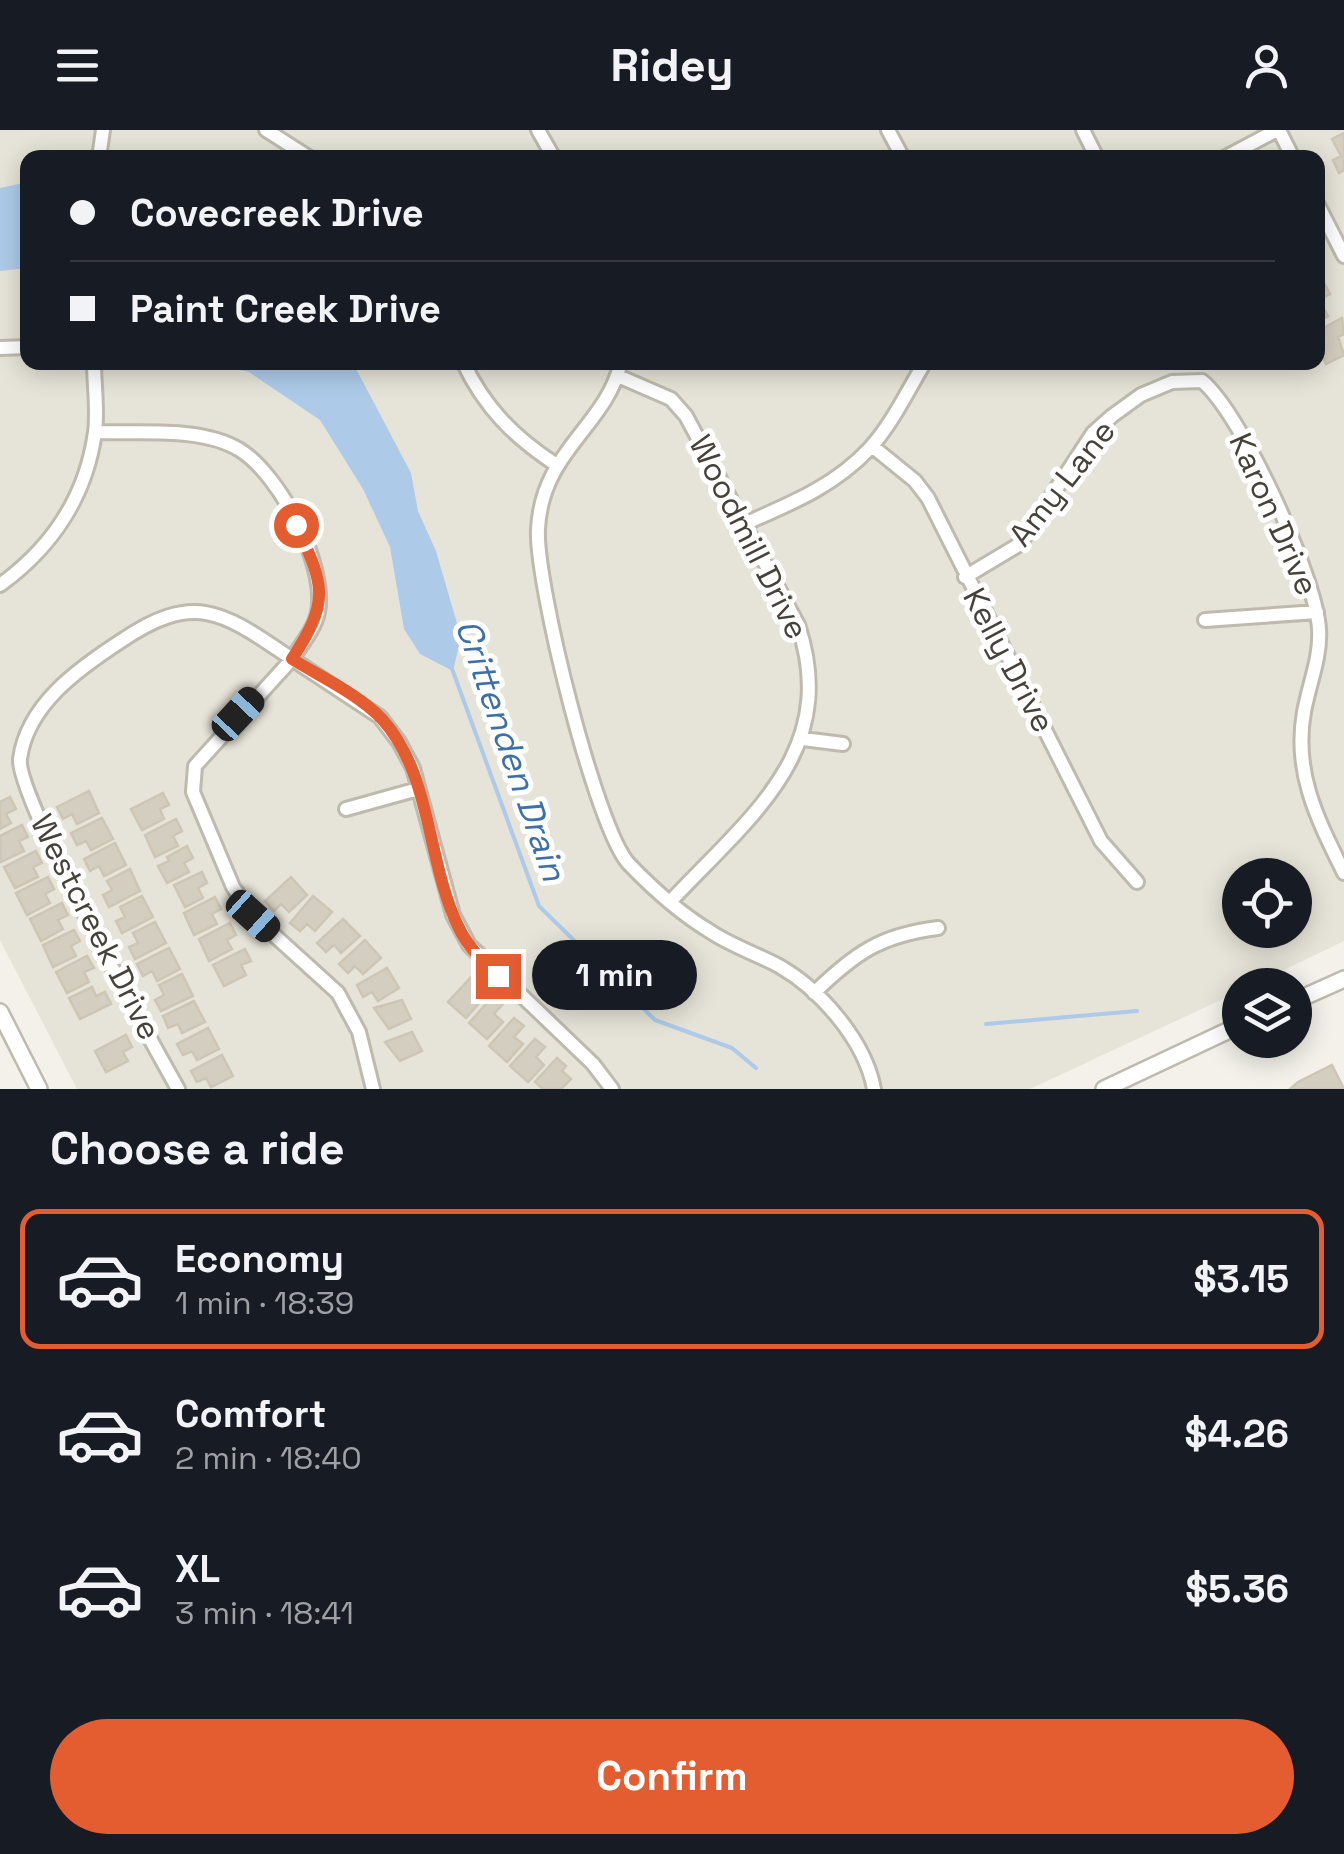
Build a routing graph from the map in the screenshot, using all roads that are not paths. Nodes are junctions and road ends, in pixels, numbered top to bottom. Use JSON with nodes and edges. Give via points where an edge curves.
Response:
{"nodes":[{"id":1,"x":266,"y":130,"type":"edge"},
{"id":2,"x":1278,"y":130,"type":"edge"},
{"id":3,"x":297,"y":150,"type":"edge"},
{"id":4,"x":1239,"y":150,"type":"edge"},
{"id":5,"x":1325,"y":219,"type":"edge"},
{"id":6,"x":1344,"y":256,"type":"edge"},
{"id":7,"x":94,"y":370,"type":"edge"},
{"id":8,"x":466,"y":370,"type":"edge"},
{"id":9,"x":618,"y":370,"type":"edge"},
{"id":10,"x":621,"y":370,"type":"edge"},
{"id":11,"x":920,"y":370,"type":"edge"},
{"id":12,"x":1212,"y":390,"type":"joint"},
{"id":13,"x":95,"y":432,"type":"junction"},
{"id":14,"x":872,"y":446,"type":"junction"},
{"id":15,"x":555,"y":464,"type":"junction"},
{"id":16,"x":744,"y":524,"type":"junction"},
{"id":17,"x":965,"y":576,"type":"junction"},
{"id":18,"x":0,"y":585,"type":"edge"},
{"id":19,"x":1317,"y":612,"type":"junction"},
{"id":20,"x":1205,"y":620,"type":"dead end"},
{"id":21,"x":292,"y":659,"type":"junction"},
{"id":22,"x":802,"y":739,"type":"junction"},
{"id":23,"x":843,"y":744,"type":"dead end"},
{"id":24,"x":418,"y":789,"type":"junction"},
{"id":25,"x":346,"y":809,"type":"dead end"},
{"id":26,"x":1344,"y":872,"type":"edge"},
{"id":27,"x":1137,"y":882,"type":"dead end"},
{"id":28,"x":670,"y":902,"type":"junction"},
{"id":29,"x":938,"y":928,"type":"dead end"},
{"id":30,"x":1344,"y":979,"type":"edge"},
{"id":31,"x":814,"y":993,"type":"junction"},
{"id":32,"x":1312,"y":993,"type":"edge"},
{"id":33,"x":0,"y":1012,"type":"edge"},
{"id":34,"x":1222,"y":1033,"type":"edge"},
{"id":35,"x":877,"y":1088,"type":"edge"},
{"id":36,"x":39,"y":1089,"type":"edge"},
{"id":37,"x":178,"y":1089,"type":"edge"},
{"id":38,"x":373,"y":1089,"type":"edge"},
{"id":39,"x":612,"y":1089,"type":"edge"},
{"id":40,"x":1104,"y":1089,"type":"edge"}],
"edges":[{"from":1,"to":3,"type":"street"},
{"from":2,"to":4,"type":"street"},
{"from":5,"to":6,"type":"street"},
{"from":7,"to":13,"type":"street"},
{"from":8,"to":15,"type":"street","via":[[500,422]]},
{"from":9,"to":15,"type":"street"},
{"from":10,"to":16,"type":"street","name":"Woodmill Drive","via":[[686,416]]},
{"from":11,"to":14,"type":"street"},
{"from":12,"to":17,"type":"street","name":"Amy Lane","via":[[1190,378],[1172,382],[1112,416],[1092,433],[1020,544]]},
{"from":12,"to":19,"type":"street","name":"Karon Drive","via":[[1239,430],[1313,587]]},
{"from":13,"to":18,"type":"street","via":[[61,527],[31,563]]},
{"from":13,"to":21,"type":"street","via":[[206,437],[239,450],[262,470],[281,493],[320,588],[318,616]]},
{"from":14,"to":16,"type":"street","via":[[836,479]]},
{"from":14,"to":17,"type":"street","name":"Kelly Drive","via":[[928,498]]},
{"from":15,"to":28,"type":"street","via":[[538,530],[552,628],[610,834],[626,861]]},
{"from":16,"to":22,"type":"street","name":"Woodmill Drive","via":[[808,655],[810,712]]},
{"from":17,"to":27,"type":"street","name":"Kelly Drive","via":[[1102,841]]},
{"from":19,"to":20,"type":"street"},
{"from":19,"to":26,"type":"street","name":"Karon Drive","via":[[1319,649],[1301,730],[1301,766]]},
{"from":21,"to":24,"type":"street","name":"Westcreek Drive","via":[[380,717],[407,755]]},
{"from":21,"to":37,"type":"street","name":"Westcreek Drive","via":[[206,610],[156,620],[64,682],[34,718],[20,762],[41,825]]},
{"from":21,"to":38,"type":"street","via":[[194,766],[193,785],[207,832],[253,916],[338,993],[360,1032]]},
{"from":22,"to":23,"type":"street"},
{"from":22,"to":28,"type":"street","name":"Woodmill Drive","via":[[777,786]]},
{"from":24,"to":25,"type":"street"},
{"from":24,"to":39,"type":"street","name":"Westcreek Drive","via":[[453,914],[468,944]]},
{"from":28,"to":31,"type":"street"},
{"from":29,"to":31,"type":"street","via":[[862,950]]},
{"from":30,"to":32,"type":"street"},
{"from":31,"to":35,"type":"street","via":[[839,1019]]},
{"from":33,"to":36,"type":"street"},
{"from":34,"to":40,"type":"street"}]}
